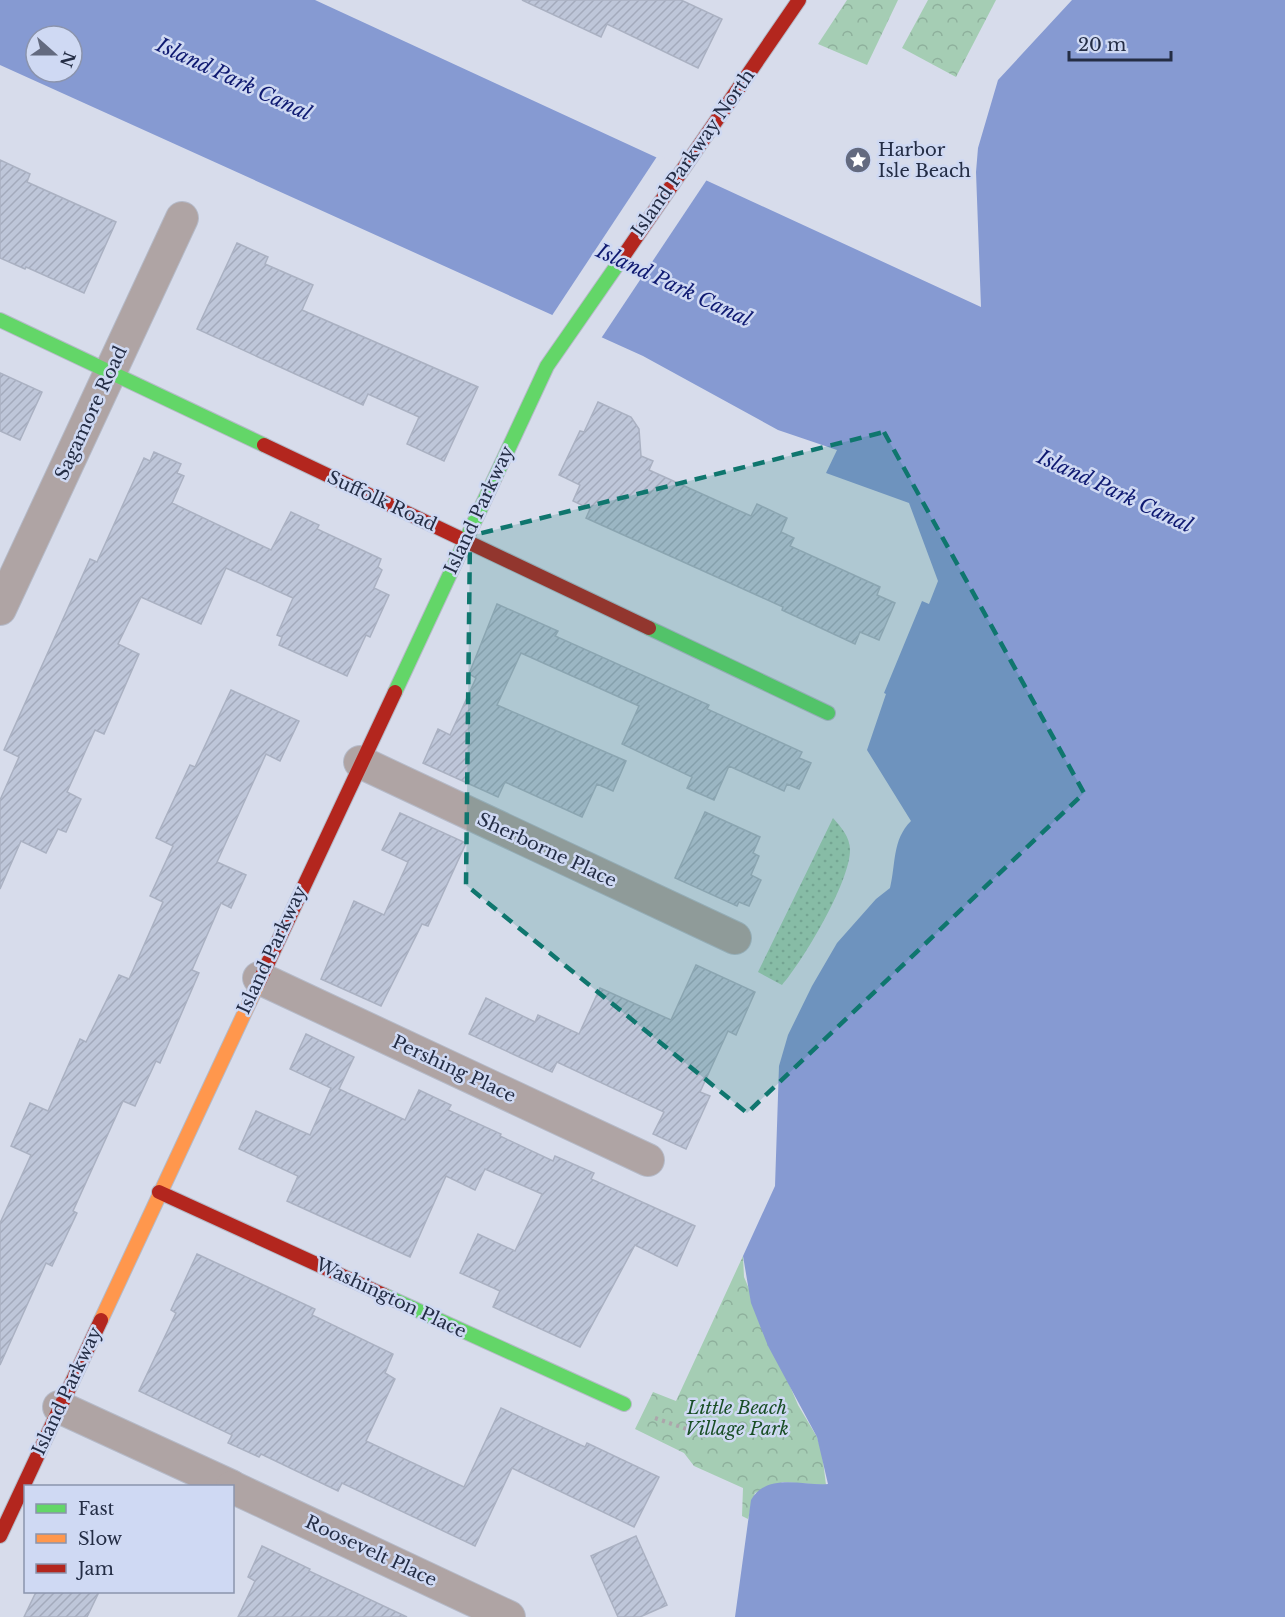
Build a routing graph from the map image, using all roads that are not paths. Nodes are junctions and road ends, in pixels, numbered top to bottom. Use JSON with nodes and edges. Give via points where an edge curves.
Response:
{"nodes":[{"id":1,"x":798,"y":0,"type":"edge"},
{"id":2,"x":182,"y":218,"type":"dead end"},
{"id":3,"x":0,"y":320,"type":"edge"},
{"id":4,"x":547,"y":366,"type":"joint"},
{"id":5,"x":110,"y":373,"type":"junction"},
{"id":6,"x":464,"y":540,"type":"junction"},
{"id":7,"x":0,"y":609,"type":"edge"},
{"id":8,"x":828,"y":713,"type":"dead end"},
{"id":9,"x":360,"y":762,"type":"junction"},
{"id":10,"x":735,"y":938,"type":"dead end"},
{"id":11,"x":259,"y":978,"type":"junction"},
{"id":12,"x":648,"y":1160,"type":"dead end"},
{"id":13,"x":159,"y":1192,"type":"junction"},
{"id":14,"x":624,"y":1404,"type":"road end"},
{"id":15,"x":59,"y":1407,"type":"junction"},
{"id":16,"x":228,"y":1485,"type":"edge"},
{"id":17,"x":234,"y":1488,"type":"edge"},
{"id":18,"x":0,"y":1536,"type":"edge"},
{"id":19,"x":509,"y":1617,"type":"edge"}],
"edges":[{"from":1,"to":4,"type":"street","name":"Island Parkway North"},
{"from":2,"to":5,"type":"street","name":"Sagamore Road"},
{"from":3,"to":5,"type":"street","name":"Suffolk Road"},
{"from":4,"to":6,"type":"street","name":"Island Parkway"},
{"from":5,"to":6,"type":"street","name":"Suffolk Road"},
{"from":5,"to":7,"type":"street","name":"Sagamore Road"},
{"from":6,"to":8,"type":"street","name":"Suffolk Road"},
{"from":6,"to":9,"type":"street","name":"Island Parkway"},
{"from":9,"to":10,"type":"street","name":"Sherborne Place"},
{"from":9,"to":11,"type":"street","name":"Island Parkway"},
{"from":11,"to":12,"type":"street","name":"Pershing Place"},
{"from":11,"to":13,"type":"street","name":"Island Parkway"},
{"from":13,"to":14,"type":"street","name":"Washington Place"},
{"from":13,"to":15,"type":"street","name":"Island Parkway"},
{"from":15,"to":16,"type":"street","name":"Roosevelt Place"},
{"from":15,"to":18,"type":"street","name":"Island Parkway"},
{"from":17,"to":19,"type":"street","name":"Roosevelt Place"}]}
